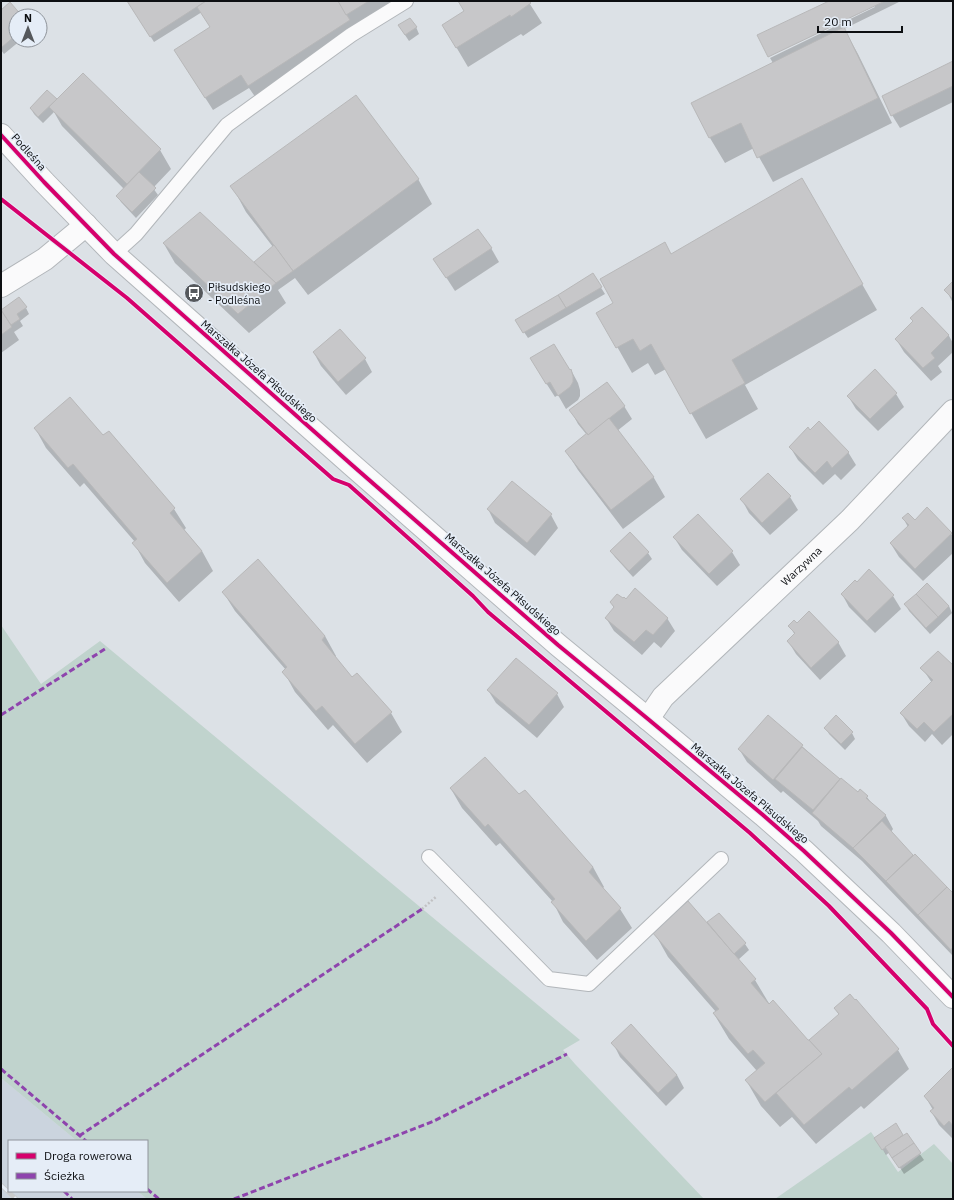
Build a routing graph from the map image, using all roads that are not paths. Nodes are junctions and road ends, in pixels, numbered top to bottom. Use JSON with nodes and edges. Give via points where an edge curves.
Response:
{"nodes":[{"id":1,"x":406,"y":1,"type":"edge"},
{"id":2,"x":1,"y":135,"type":"edge"},
{"id":3,"x":44,"y":182,"type":"joint"},
{"id":4,"x":86,"y":225,"type":"junction"},
{"id":5,"x":114,"y":254,"type":"junction"},
{"id":6,"x":1,"y":286,"type":"edge"},
{"id":7,"x":953,"y":411,"type":"edge"},
{"id":8,"x":648,"y":719,"type":"junction"},
{"id":9,"x":429,"y":857,"type":"dead end"},
{"id":10,"x":721,"y":859,"type":"dead end"},
{"id":11,"x":953,"y":997,"type":"edge"}],
"edges":[{"from":1,"to":5,"type":"lane","via":[[351,35],[226,125],[136,234]]},
{"from":2,"to":3,"type":"street","name":"Podleśna"},
{"from":3,"to":4,"type":"street","name":"Marszałka Józefa Piłsudskiego"},
{"from":4,"to":5,"type":"street","name":"Marszałka Józefa Piłsudskiego"},
{"from":4,"to":6,"type":"street","via":[[45,259]]},
{"from":5,"to":8,"type":"street","name":"Marszałka Józefa Piłsudskiego","via":[[558,645]]},
{"from":7,"to":8,"type":"street","name":"Warzywna","via":[[850,520],[663,697]]},
{"from":8,"to":11,"type":"street","name":"Marszałka Józefa Piłsudskiego","via":[[804,851],[891,933]]},
{"from":9,"to":10,"type":"lane","via":[[549,979],[589,984]]}]}
